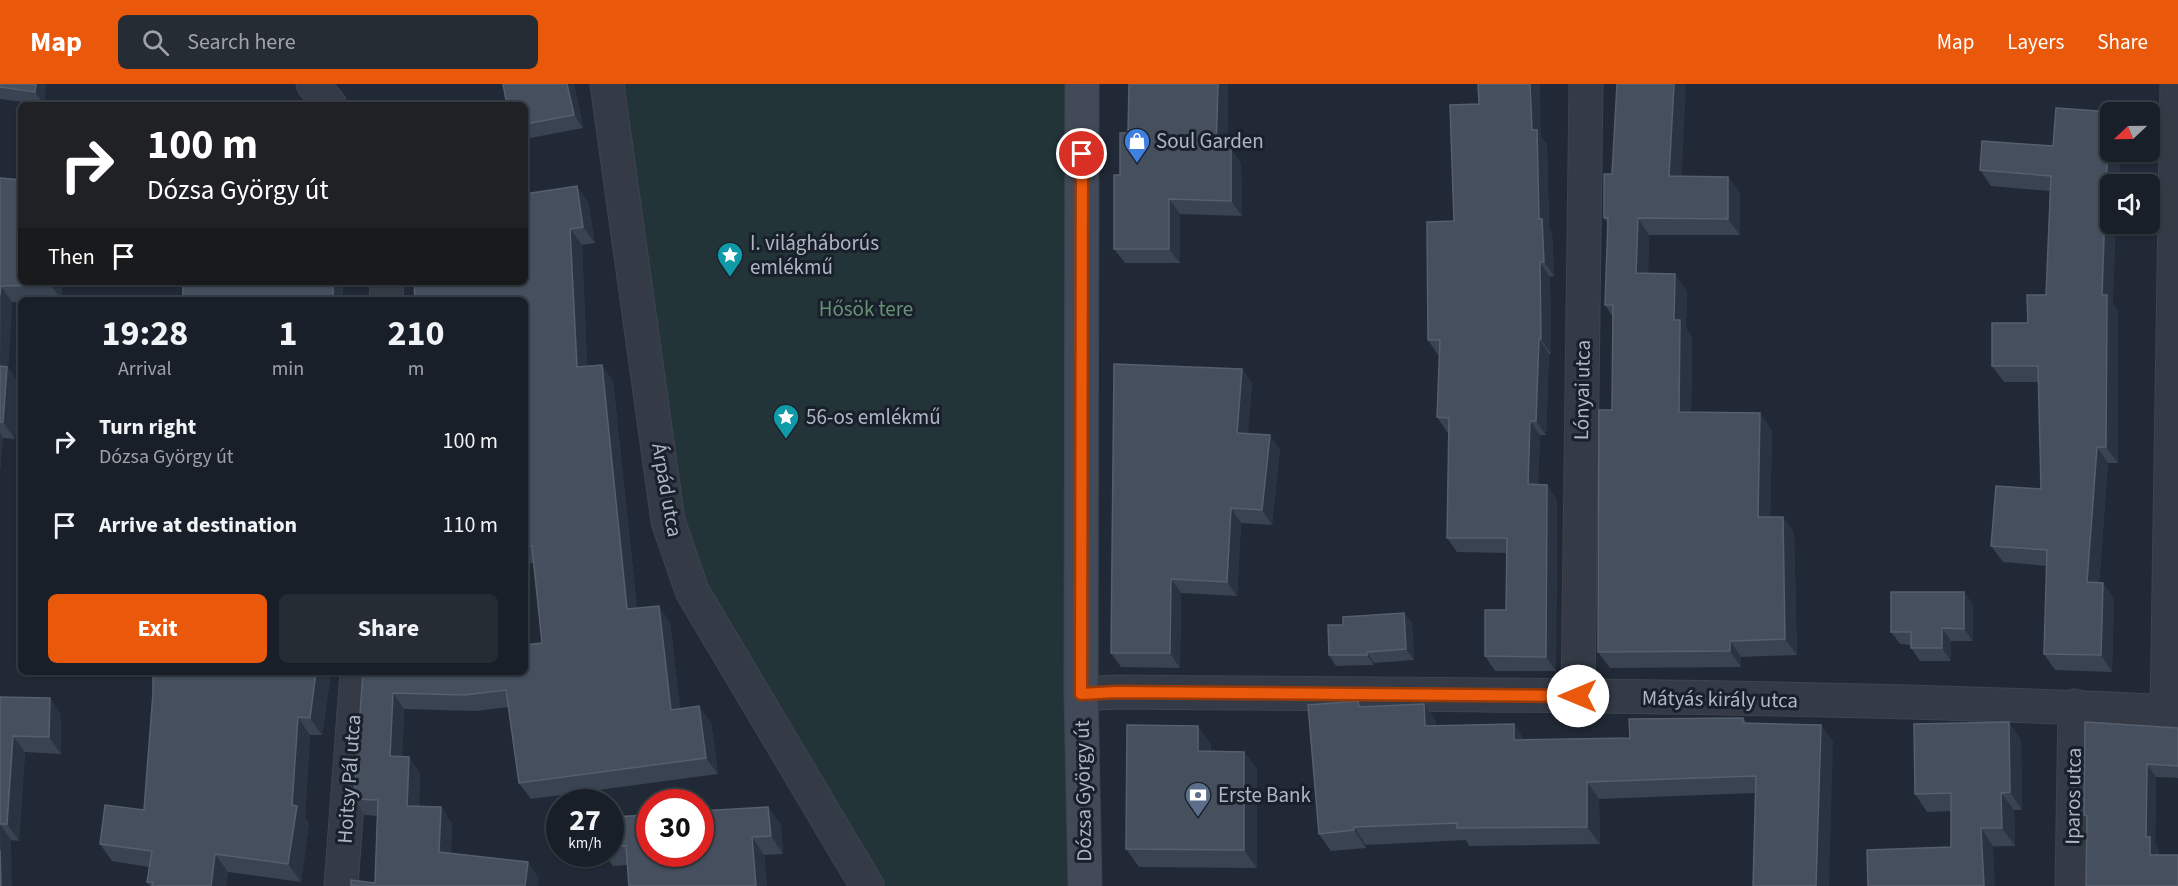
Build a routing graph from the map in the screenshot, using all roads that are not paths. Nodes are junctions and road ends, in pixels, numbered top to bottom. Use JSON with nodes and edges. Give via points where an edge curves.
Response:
{"nodes":[{"id":1,"x":313,"y":84,"type":"edge"},
{"id":2,"x":607,"y":84,"type":"edge"},
{"id":3,"x":1082,"y":84,"type":"edge"},
{"id":4,"x":1586,"y":84,"type":"edge"},
{"id":5,"x":2176,"y":84,"type":"edge"},
{"id":6,"x":328,"y":102,"type":"edge"},
{"id":7,"x":2177,"y":160,"type":"edge"},
{"id":8,"x":357,"y":675,"type":"edge"},
{"id":9,"x":1081,"y":694,"type":"junction"},
{"id":10,"x":1578,"y":696,"type":"junction"},
{"id":11,"x":2075,"y":706,"type":"junction"},
{"id":12,"x":2172,"y":712,"type":"edge"},
{"id":13,"x":341,"y":886,"type":"edge"},
{"id":14,"x":867,"y":886,"type":"edge"},
{"id":15,"x":1085,"y":886,"type":"edge"},
{"id":16,"x":2072,"y":886,"type":"edge"}],
"edges":[{"from":1,"to":6,"type":"street"},
{"from":2,"to":14,"type":"street","name":"Árpád utca","via":[[669,521],[692,591]]},
{"from":3,"to":9,"type":"main road","name":"Dózsa György út"},
{"from":4,"to":10,"type":"street","name":"Lónyai utca"},
{"from":5,"to":7,"type":"street"},
{"from":7,"to":12,"type":"street"},
{"from":8,"to":13,"type":"street","name":"Hoitsy Pál utca"},
{"from":9,"to":10,"type":"street","name":"Mátyás király utca"},
{"from":9,"to":15,"type":"main road","name":"Dózsa György út"},
{"from":10,"to":11,"type":"street","name":"Mátyás király utca"},
{"from":11,"to":12,"type":"street","name":"Mátyás király utca"},
{"from":11,"to":16,"type":"street","name":"Iparos utca"}]}
